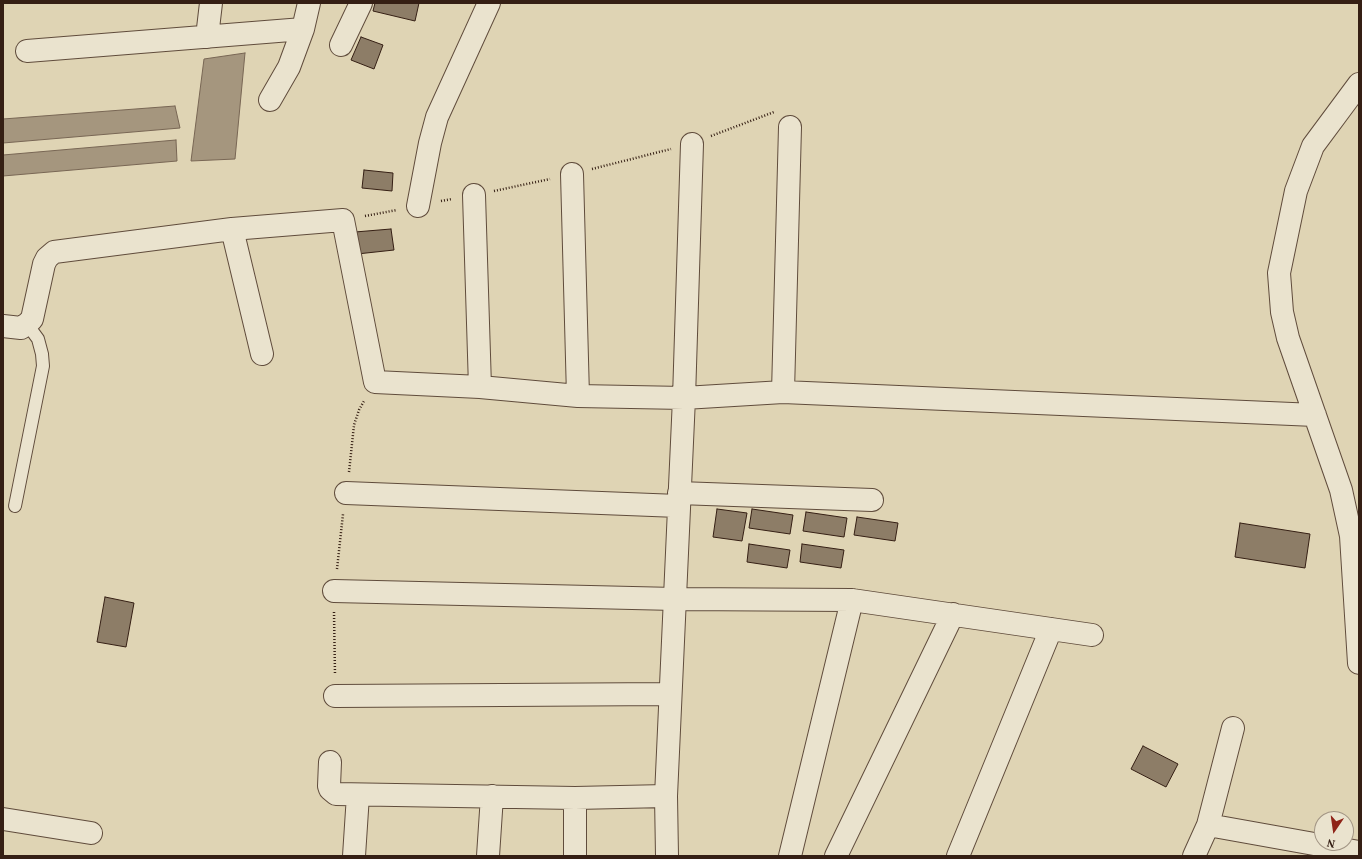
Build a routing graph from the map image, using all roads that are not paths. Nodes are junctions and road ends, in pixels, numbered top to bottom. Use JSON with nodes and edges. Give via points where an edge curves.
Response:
{"nodes":[{"id":1,"x":211,"y":3,"type":"edge"},
{"id":2,"x":309,"y":3,"type":"edge"},
{"id":3,"x":361,"y":3,"type":"edge"},
{"id":4,"x":489,"y":3,"type":"edge"},
{"id":5,"x":302,"y":29,"type":"junction"},
{"id":6,"x":207,"y":36,"type":"junction"},
{"id":7,"x":341,"y":45,"type":"dead end"},
{"id":8,"x":27,"y":51,"type":"dead end"},
{"id":9,"x":1359,"y":84,"type":"edge"},
{"id":10,"x":270,"y":100,"type":"dead end"},
{"id":11,"x":790,"y":127,"type":"dead end"},
{"id":12,"x":692,"y":144,"type":"dead end"},
{"id":13,"x":572,"y":174,"type":"dead end"},
{"id":14,"x":474,"y":195,"type":"dead end"},
{"id":15,"x":418,"y":206,"type":"dead end"},
{"id":16,"x":232,"y":229,"type":"junction"},
{"id":17,"x":27,"y":324,"type":"junction"},
{"id":18,"x":3,"y":326,"type":"edge"},
{"id":19,"x":262,"y":354,"type":"dead end"},
{"id":20,"x":480,"y":387,"type":"junction"},
{"id":21,"x":783,"y":392,"type":"junction"},
{"id":22,"x":578,"y":396,"type":"junction"},
{"id":23,"x":684,"y":398,"type":"junction"},
{"id":24,"x":1315,"y":415,"type":"junction"},
{"id":25,"x":346,"y":493,"type":"dead end"},
{"id":26,"x":678,"y":500,"type":"junction"},
{"id":27,"x":872,"y":500,"type":"dead end"},
{"id":28,"x":15,"y":506,"type":"dead end"},
{"id":29,"x":334,"y":591,"type":"road end"},
{"id":30,"x":675,"y":599,"type":"junction"},
{"id":31,"x":852,"y":600,"type":"junction"},
{"id":32,"x":953,"y":614,"type":"junction"},
{"id":33,"x":1051,"y":629,"type":"junction"},
{"id":34,"x":1092,"y":636,"type":"dead end"},
{"id":35,"x":1359,"y":663,"type":"edge"},
{"id":36,"x":670,"y":694,"type":"junction"},
{"id":37,"x":335,"y":696,"type":"road end"},
{"id":38,"x":1233,"y":728,"type":"dead end"},
{"id":39,"x":330,"y":762,"type":"dead end"},
{"id":40,"x":358,"y":795,"type":"junction"},
{"id":41,"x":492,"y":796,"type":"junction"},
{"id":42,"x":666,"y":796,"type":"junction"},
{"id":43,"x":576,"y":798,"type":"junction"},
{"id":44,"x":3,"y":819,"type":"edge"},
{"id":45,"x":1208,"y":825,"type":"junction"},
{"id":46,"x":91,"y":833,"type":"dead end"},
{"id":47,"x":1359,"y":852,"type":"edge"},
{"id":48,"x":354,"y":856,"type":"edge"},
{"id":49,"x":488,"y":856,"type":"edge"},
{"id":50,"x":575,"y":856,"type":"edge"},
{"id":51,"x":667,"y":856,"type":"edge"},
{"id":52,"x":790,"y":856,"type":"edge"},
{"id":53,"x":836,"y":856,"type":"edge"},
{"id":54,"x":958,"y":856,"type":"edge"},
{"id":55,"x":1194,"y":856,"type":"edge"}],
"edges":[{"from":1,"to":6,"type":"street"},
{"from":2,"to":5,"type":"street"},
{"from":3,"to":7,"type":"street"},
{"from":4,"to":15,"type":"street","via":[[437,117]]},
{"from":5,"to":6,"type":"street"},
{"from":5,"to":10,"type":"street","via":[[289,67]]},
{"from":6,"to":8,"type":"street"},
{"from":9,"to":24,"type":"street","via":[[1313,146],[1296,191],[1279,273],[1282,312],[1288,338]]},
{"from":11,"to":21,"type":"street"},
{"from":12,"to":23,"type":"street"},
{"from":13,"to":22,"type":"street"},
{"from":14,"to":20,"type":"street"},
{"from":16,"to":17,"type":"street","via":[[54,252],[44,264],[32,319]]},
{"from":16,"to":19,"type":"street"},
{"from":16,"to":20,"type":"street","via":[[343,220],[375,382]]},
{"from":17,"to":18,"type":"street","via":[[21,328]]},
{"from":17,"to":28,"type":"lane","via":[[38,339],[43,366]]},
{"from":20,"to":22,"type":"street"},
{"from":21,"to":23,"type":"street"},
{"from":21,"to":24,"type":"street"},
{"from":22,"to":23,"type":"street"},
{"from":23,"to":26,"type":"street"},
{"from":24,"to":35,"type":"street","via":[[1342,490],[1351,536]]},
{"from":25,"to":26,"type":"street"},
{"from":26,"to":27,"type":"street"},
{"from":26,"to":30,"type":"street"},
{"from":29,"to":30,"type":"street"},
{"from":30,"to":31,"type":"street"},
{"from":30,"to":36,"type":"street"},
{"from":31,"to":32,"type":"street"},
{"from":31,"to":52,"type":"street"},
{"from":32,"to":33,"type":"street"},
{"from":32,"to":53,"type":"street"},
{"from":33,"to":34,"type":"street"},
{"from":33,"to":54,"type":"street"},
{"from":36,"to":37,"type":"street"},
{"from":36,"to":42,"type":"street"},
{"from":38,"to":45,"type":"street"},
{"from":39,"to":40,"type":"street","via":[[330,789],[336,794]]},
{"from":40,"to":41,"type":"street"},
{"from":40,"to":48,"type":"street"},
{"from":41,"to":43,"type":"street"},
{"from":41,"to":49,"type":"street"},
{"from":42,"to":43,"type":"street"},
{"from":42,"to":51,"type":"street"},
{"from":43,"to":50,"type":"street"},
{"from":44,"to":46,"type":"street"},
{"from":45,"to":47,"type":"street"},
{"from":45,"to":55,"type":"street"}]}
